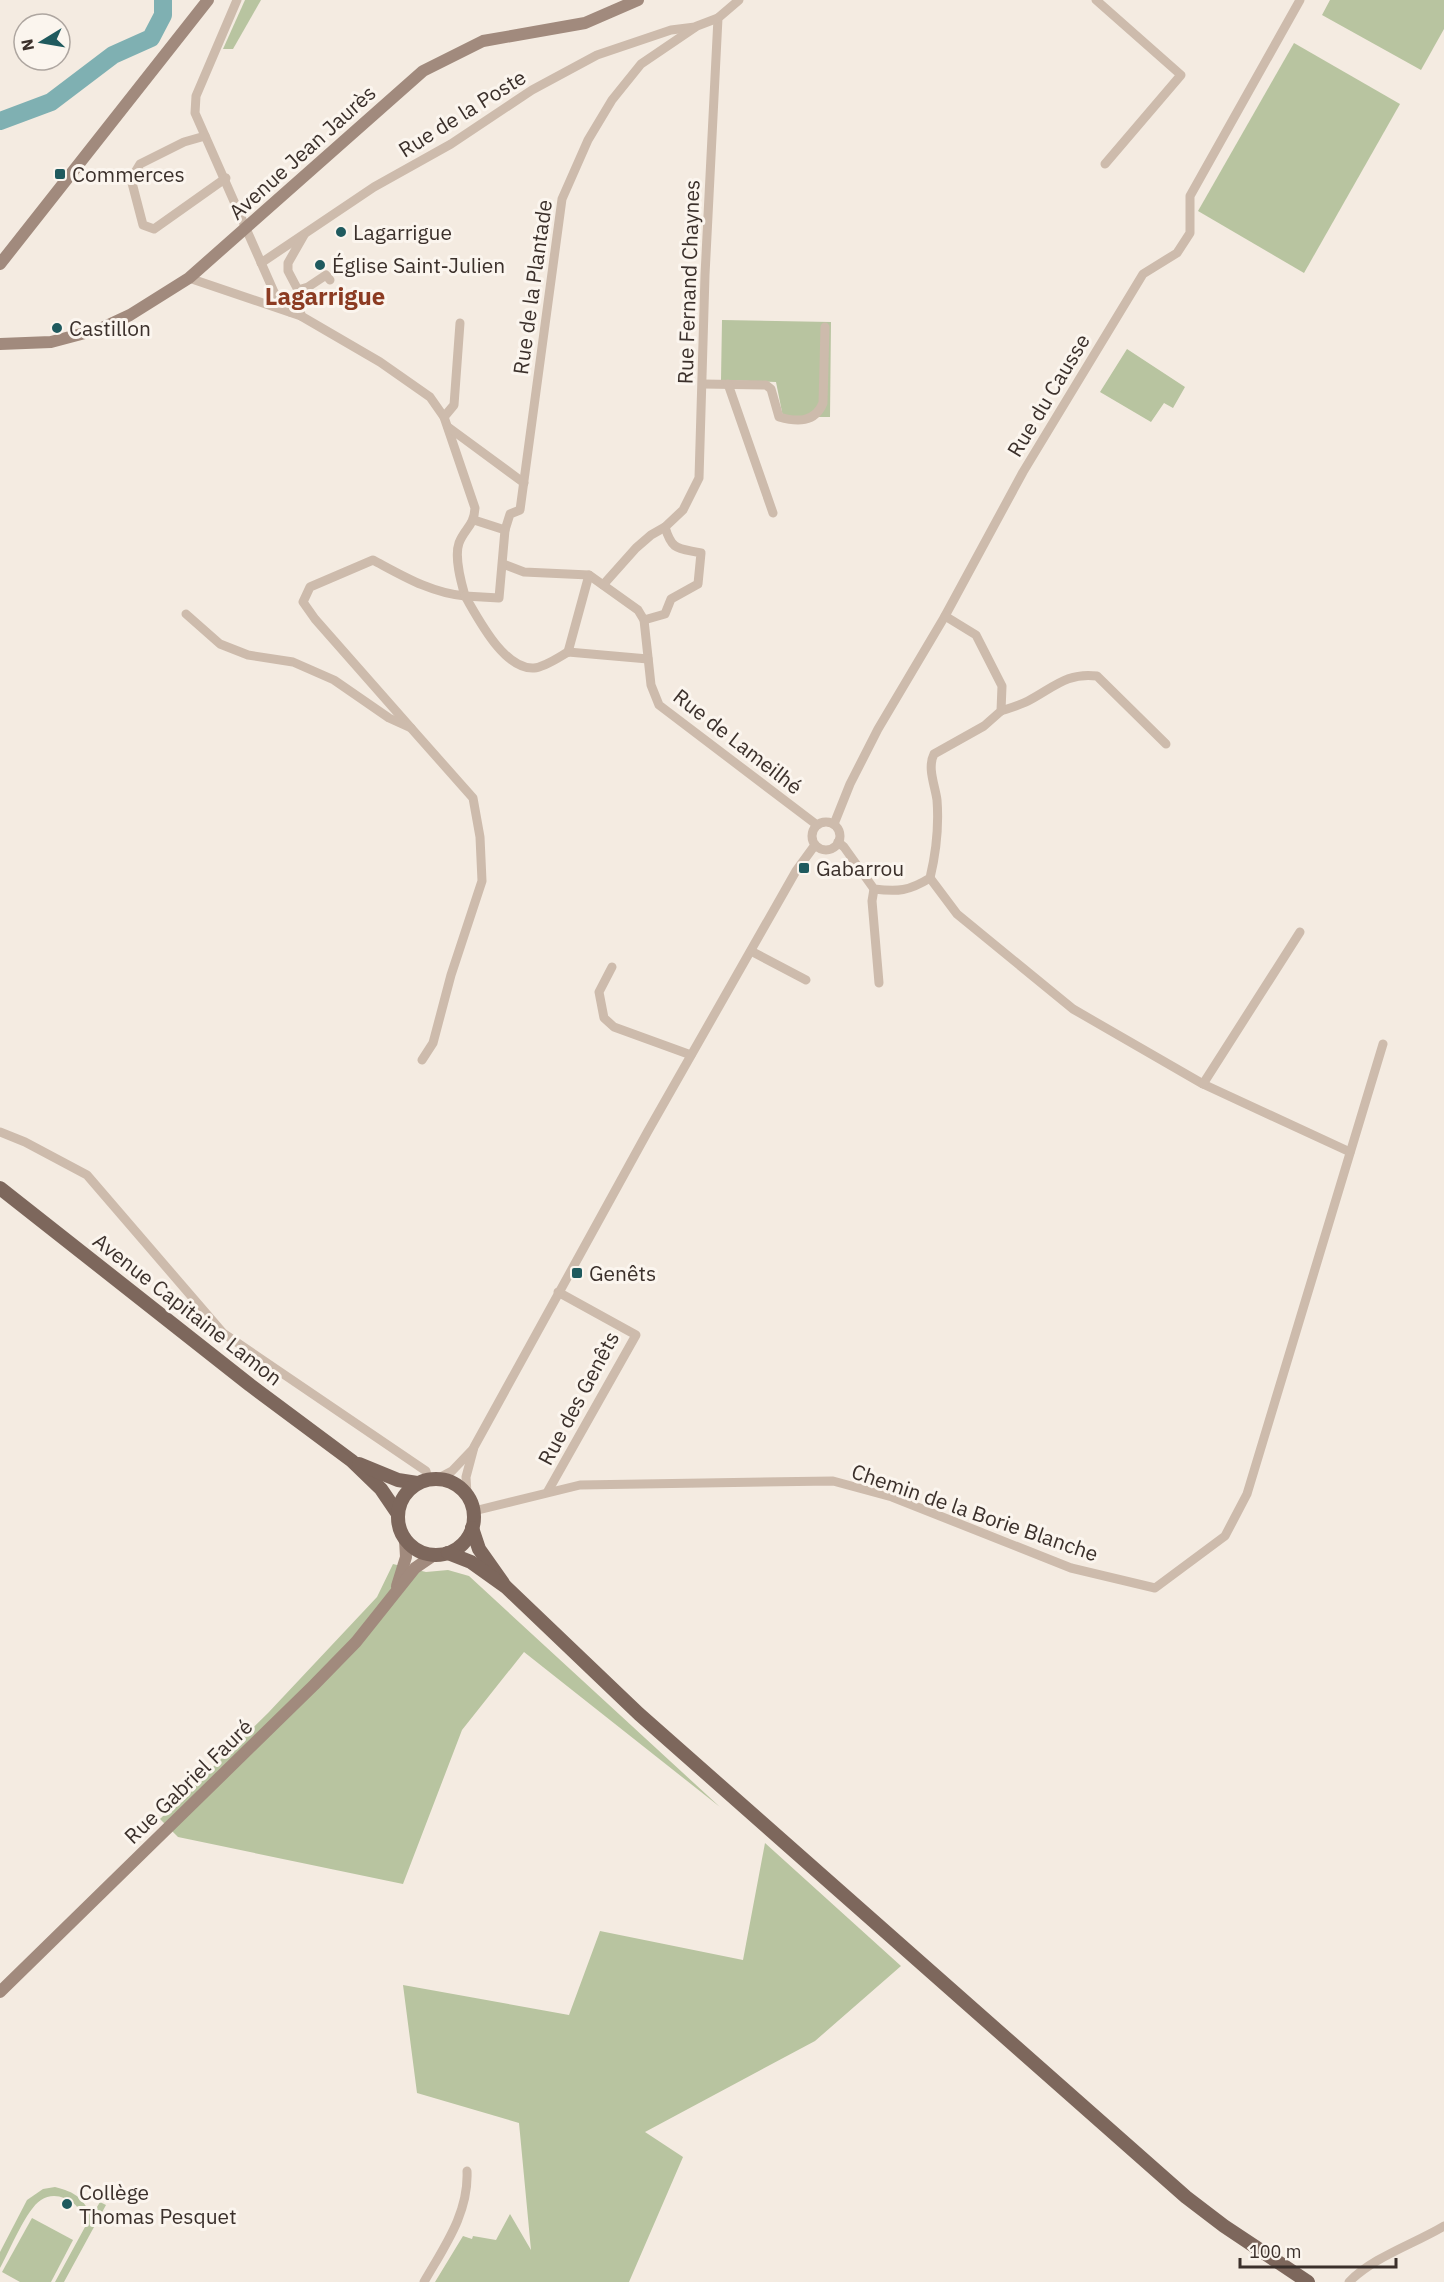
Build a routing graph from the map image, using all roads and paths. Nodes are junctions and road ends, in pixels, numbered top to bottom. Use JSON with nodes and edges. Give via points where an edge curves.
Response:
{"nodes":[{"id":1,"x":207,"y":0,"type":"edge"},
{"id":2,"x":237,"y":0,"type":"edge"},
{"id":3,"x":638,"y":0,"type":"edge"},
{"id":4,"x":739,"y":0,"type":"edge"},
{"id":5,"x":1096,"y":0,"type":"edge"},
{"id":6,"x":1300,"y":0,"type":"edge"},
{"id":7,"x":718,"y":18,"type":"junction"},
{"id":8,"x":698,"y":26,"type":"junction"},
{"id":9,"x":205,"y":136,"type":"junction"},
{"id":10,"x":1105,"y":164,"type":"dead end"},
{"id":11,"x":226,"y":178,"type":"junction"},
{"id":12,"x":247,"y":228,"type":"junction"},
{"id":13,"x":305,"y":232,"type":"junction"},
{"id":14,"x":261,"y":263,"type":"junction"},
{"id":15,"x":0,"y":264,"type":"edge"},
{"id":16,"x":189,"y":278,"type":"junction"},
{"id":17,"x":330,"y":280,"type":"dead end"},
{"id":18,"x":298,"y":290,"type":"junction"},
{"id":19,"x":290,"y":312,"type":"junction"},
{"id":20,"x":301,"y":316,"type":"junction"},
{"id":21,"x":460,"y":323,"type":"dead end"},
{"id":22,"x":825,"y":327,"type":"dead end"},
{"id":23,"x":0,"y":344,"type":"edge"},
{"id":24,"x":703,"y":384,"type":"junction"},
{"id":25,"x":728,"y":384,"type":"junction"},
{"id":26,"x":446,"y":422,"type":"junction"},
{"id":27,"x":524,"y":483,"type":"junction"},
{"id":28,"x":774,"y":513,"type":"dead end"},
{"id":29,"x":474,"y":520,"type":"junction"},
{"id":30,"x":665,"y":527,"type":"junction"},
{"id":31,"x":505,"y":530,"type":"junction"},
{"id":32,"x":503,"y":564,"type":"junction"},
{"id":33,"x":589,"y":575,"type":"junction"},
{"id":34,"x":603,"y":585,"type":"junction"},
{"id":35,"x":465,"y":596,"type":"junction"},
{"id":36,"x":186,"y":614,"type":"dead end"},
{"id":37,"x":945,"y":616,"type":"junction"},
{"id":38,"x":644,"y":620,"type":"junction"},
{"id":39,"x":568,"y":652,"type":"junction"},
{"id":40,"x":648,"y":659,"type":"junction"},
{"id":41,"x":1001,"y":711,"type":"junction"},
{"id":42,"x":411,"y":728,"type":"junction"},
{"id":43,"x":1166,"y":744,"type":"dead end"},
{"id":44,"x":834,"y":824,"type":"junction"},
{"id":45,"x":817,"y":825,"type":"junction"},
{"id":46,"x":838,"y":842,"type":"junction"},
{"id":47,"x":815,"y":844,"type":"junction"},
{"id":48,"x":930,"y":878,"type":"junction"},
{"id":49,"x":874,"y":890,"type":"junction"},
{"id":50,"x":1300,"y":932,"type":"dead end"},
{"id":51,"x":751,"y":951,"type":"junction"},
{"id":52,"x":612,"y":967,"type":"dead end"},
{"id":53,"x":806,"y":980,"type":"dead end"},
{"id":54,"x":879,"y":983,"type":"dead end"},
{"id":55,"x":1383,"y":1044,"type":"dead end"},
{"id":56,"x":691,"y":1055,"type":"junction"},
{"id":57,"x":422,"y":1060,"type":"dead end"},
{"id":58,"x":1203,"y":1084,"type":"junction"},
{"id":59,"x":0,"y":1132,"type":"edge"},
{"id":60,"x":1350,"y":1152,"type":"junction"},
{"id":61,"x":0,"y":1188,"type":"edge"},
{"id":62,"x":558,"y":1292,"type":"junction"},
{"id":63,"x":474,"y":1447,"type":"junction"},
{"id":64,"x":352,"y":1461,"type":"junction"},
{"id":65,"x":428,"y":1480,"type":"junction"},
{"id":66,"x":548,"y":1491,"type":"junction"},
{"id":67,"x":466,"y":1494,"type":"junction"},
{"id":68,"x":474,"y":1511,"type":"junction"},
{"id":69,"x":398,"y":1514,"type":"junction"},
{"id":70,"x":472,"y":1528,"type":"junction"},
{"id":71,"x":405,"y":1540,"type":"junction"},
{"id":72,"x":448,"y":1553,"type":"junction"},
{"id":73,"x":434,"y":1555,"type":"junction"},
{"id":74,"x":506,"y":1587,"type":"junction"},
{"id":75,"x":395,"y":1590,"type":"junction"},
{"id":76,"x":0,"y":1992,"type":"edge"},
{"id":77,"x":467,"y":2171,"type":"dead end"},
{"id":78,"x":1444,"y":2226,"type":"edge"},
{"id":79,"x":424,"y":2282,"type":"edge"},
{"id":80,"x":1308,"y":2282,"type":"edge"},
{"id":81,"x":1349,"y":2282,"type":"edge"}],
"edges":[{"from":1,"to":15,"type":"street"},
{"from":2,"to":9,"type":"street","via":[[196,96],[195,113]]},
{"from":3,"to":12,"type":"street","name":"Avenue Jean Jaurès","via":[[585,23],[483,41],[423,71]]},
{"from":4,"to":7,"type":"street"},
{"from":5,"to":10,"type":"street","via":[[1181,75]]},
{"from":6,"to":37,"type":"street","name":"Rue du Causse","via":[[1190,196],[1190,233],[1177,253],[1143,274],[1023,472]]},
{"from":7,"to":8,"type":"street","name":"Rue de la Plantade"},
{"from":7,"to":24,"type":"street","name":"Rue Fernand Chaynes"},
{"from":8,"to":13,"type":"street","name":"Rue de la Poste","via":[[671,30],[597,55],[532,90]]},
{"from":8,"to":27,"type":"street","name":"Rue de la Plantade","via":[[641,64],[612,100],[588,140],[562,199]]},
{"from":9,"to":11,"type":"street"},
{"from":9,"to":11,"type":"street","via":[[140,164],[131,179],[143,225],[154,229]]},
{"from":11,"to":12,"type":"street"},
{"from":12,"to":14,"type":"street"},
{"from":12,"to":16,"type":"street","name":"Avenue Jean Jaurès"},
{"from":13,"to":14,"type":"street","name":"Rue de la Poste"},
{"from":13,"to":18,"type":"street","via":[[288,263]]},
{"from":14,"to":19,"type":"street","via":[[274,292]]},
{"from":16,"to":19,"type":"street"},
{"from":16,"to":23,"type":"street","name":"Avenue Jean Jaurès","via":[[100,329],[51,342]]},
{"from":17,"to":18,"type":"street","via":[[326,275]]},
{"from":18,"to":20,"type":"street"},
{"from":19,"to":20,"type":"street"},
{"from":20,"to":26,"type":"street","via":[[380,362],[430,397]]},
{"from":21,"to":26,"type":"street","via":[[454,405]]},
{"from":22,"to":25,"type":"street","via":[[823,403],[819,413],[808,420],[779,417],[771,389],[766,385]]},
{"from":24,"to":25,"type":"street"},
{"from":24,"to":30,"type":"street","name":"Rue Fernand Chaynes","via":[[699,478],[683,510]]},
{"from":25,"to":28,"type":"street"},
{"from":26,"to":27,"type":"street"},
{"from":26,"to":29,"type":"street","via":[[475,508]]},
{"from":27,"to":31,"type":"street","name":"Rue de la Plantade","via":[[520,510],[510,514]]},
{"from":29,"to":31,"type":"street"},
{"from":29,"to":35,"type":"street","via":[[459,544],[459,576]]},
{"from":30,"to":34,"type":"street","name":"Rue Fernand Chaynes","via":[[636,548]]},
{"from":30,"to":38,"type":"street","via":[[670,543],[678,549],[701,552],[698,584],[671,599],[665,614]]},
{"from":31,"to":32,"type":"street"},
{"from":32,"to":33,"type":"street","via":[[524,572]]},
{"from":32,"to":35,"type":"street","via":[[499,598]]},
{"from":33,"to":34,"type":"street"},
{"from":33,"to":39,"type":"street"},
{"from":34,"to":38,"type":"street","via":[[639,610]]},
{"from":35,"to":39,"type":"street","via":[[492,641],[519,666],[535,668]]},
{"from":35,"to":42,"type":"street","via":[[446,594],[413,582],[373,560],[310,587],[303,602]]},
{"from":36,"to":42,"type":"street","via":[[220,644],[248,655],[293,662],[334,680],[389,718]]},
{"from":37,"to":41,"type":"street","via":[[976,635],[1002,687]]},
{"from":37,"to":44,"type":"street","name":"Rue du Causse","via":[[878,729]]},
{"from":38,"to":40,"type":"street","name":"Rue de Lameilhé"},
{"from":39,"to":40,"type":"street"},
{"from":40,"to":45,"type":"street","name":"Rue de Lameilhé","via":[[651,685],[659,705]]},
{"from":41,"to":43,"type":"street","via":[[1069,678],[1097,676]]},
{"from":41,"to":48,"type":"street","via":[[984,726],[933,754],[930,762],[937,800],[937,833]]},
{"from":42,"to":57,"type":"street","via":[[473,798],[482,881],[433,1042]]},
{"from":44,"to":45,"type":"street"},
{"from":44,"to":46,"type":"street","via":[[839,830]]},
{"from":45,"to":47,"type":"street","via":[[812,837]]},
{"from":46,"to":47,"type":"street","via":[[827,850]]},
{"from":46,"to":49,"type":"street"},
{"from":47,"to":51,"type":"street"},
{"from":48,"to":49,"type":"street","via":[[913,889]]},
{"from":48,"to":58,"type":"street","via":[[957,914],[1073,1009]]},
{"from":49,"to":54,"type":"street"},
{"from":50,"to":58,"type":"street"},
{"from":51,"to":53,"type":"street"},
{"from":51,"to":56,"type":"street"},
{"from":52,"to":56,"type":"street","via":[[599,992],[604,1018],[615,1027]]},
{"from":55,"to":60,"type":"street","name":"Chemin de la Borie Blanche"},
{"from":56,"to":62,"type":"street"},
{"from":58,"to":60,"type":"street"},
{"from":59,"to":65,"type":"street","via":[[87,1175],[223,1333],[426,1471]]},
{"from":60,"to":66,"type":"street","name":"Chemin de la Borie Blanche","via":[[1247,1494],[1225,1536],[1155,1588],[1071,1568],[892,1497],[833,1481],[580,1485]]},
{"from":61,"to":64,"type":"main road","name":"Avenue Capitaine Lamon"},
{"from":62,"to":63,"type":"street"},
{"from":62,"to":66,"type":"street","name":"Rue des Genêts","via":[[636,1335]]},
{"from":63,"to":65,"type":"street","via":[[452,1471]]},
{"from":63,"to":67,"type":"street"},
{"from":64,"to":65,"type":"main road","name":"Avenue Capitaine Lamon","via":[[398,1479]]},
{"from":64,"to":69,"type":"main road","name":"Avenue Capitaine Lamon","via":[[381,1489]]},
{"from":65,"to":67,"type":"main road","via":[[449,1481]]},
{"from":65,"to":69,"type":"main road","via":[[404,1496]]},
{"from":66,"to":68,"type":"street","name":"Chemin de la Borie Blanche"},
{"from":67,"to":68,"type":"main road"},
{"from":68,"to":70,"type":"main road"},
{"from":69,"to":71,"type":"main road"},
{"from":70,"to":72,"type":"main road","via":[[459,1548]]},
{"from":70,"to":74,"type":"main road","via":[[480,1549]]},
{"from":71,"to":73,"type":"main road","via":[[413,1548]]},
{"from":71,"to":75,"type":"street","name":"Rue Gabriel Fauré","via":[[406,1557]]},
{"from":72,"to":73,"type":"main road"},
{"from":72,"to":74,"type":"main road","via":[[471,1562]]},
{"from":73,"to":75,"type":"street","name":"Rue Gabriel Fauré","via":[[419,1564]]},
{"from":74,"to":80,"type":"main road","via":[[639,1714],[1149,2165],[1224,2226]]},
{"from":75,"to":76,"type":"street","name":"Rue Gabriel Fauré","via":[[342,1657]]},
{"from":77,"to":79,"type":"street","via":[[466,2195],[459,2218]]},
{"from":78,"to":81,"type":"street","via":[[1370,2264]]}]}
